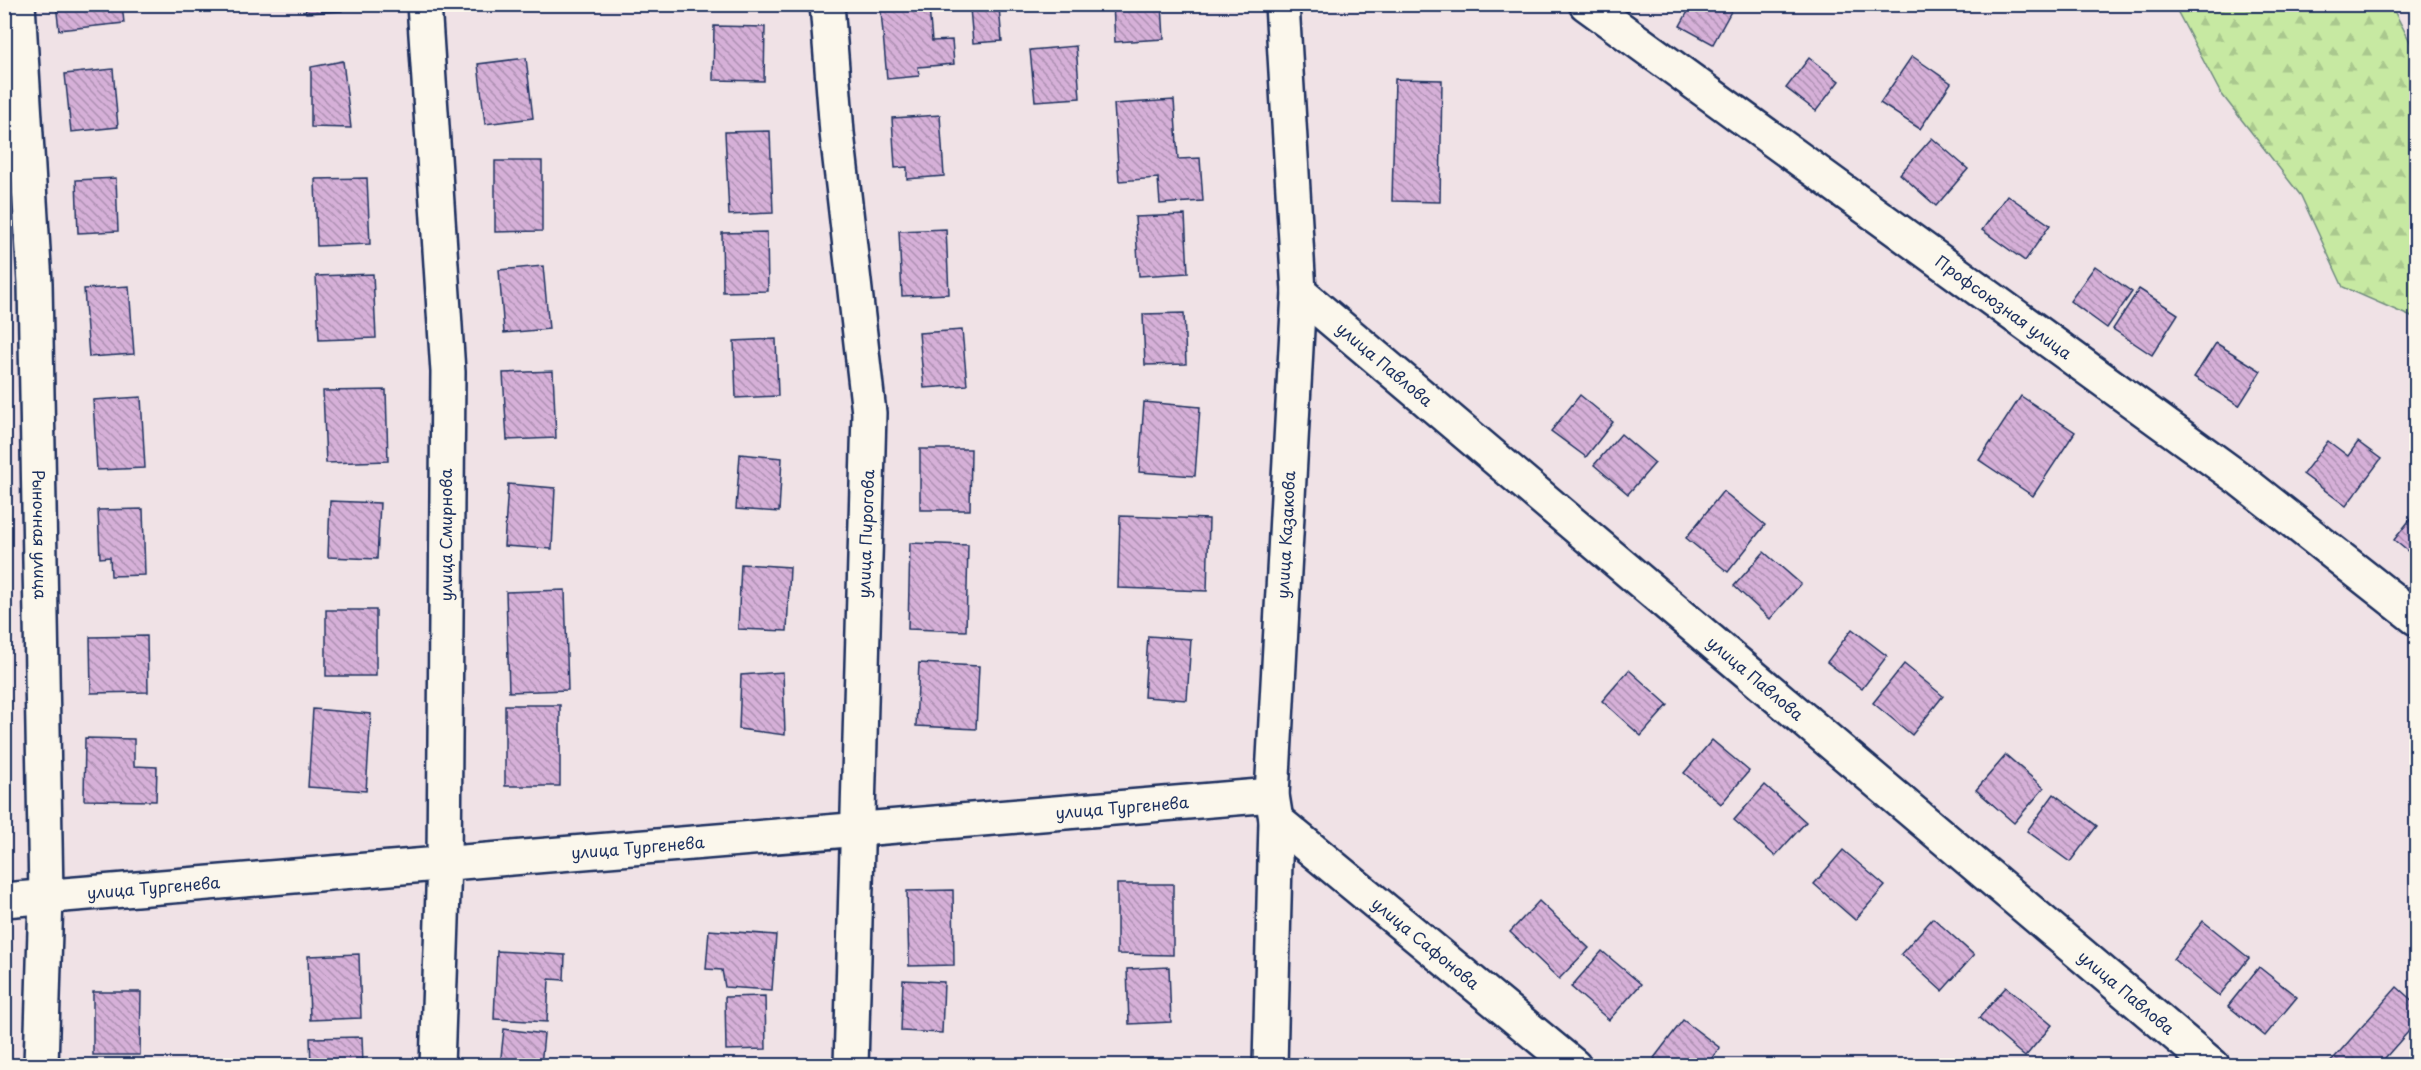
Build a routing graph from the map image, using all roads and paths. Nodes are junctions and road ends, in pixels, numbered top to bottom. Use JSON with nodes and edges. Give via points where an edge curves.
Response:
{"nodes":[{"id":1,"x":18,"y":4,"type":"edge"},
{"id":2,"x":424,"y":4,"type":"edge"},
{"id":3,"x":827,"y":4,"type":"edge"},
{"id":4,"x":1282,"y":4,"type":"edge"},
{"id":5,"x":1586,"y":4,"type":"edge"},
{"id":6,"x":1299,"y":292,"type":"junction"},
{"id":7,"x":2416,"y":618,"type":"edge"},
{"id":8,"x":1274,"y":808,"type":"junction"},
{"id":9,"x":857,"y":828,"type":"junction"},
{"id":10,"x":444,"y":862,"type":"junction"},
{"id":11,"x":46,"y":896,"type":"junction"},
{"id":12,"x":4,"y":900,"type":"edge"},
{"id":13,"x":41,"y":1065,"type":"edge"},
{"id":14,"x":437,"y":1065,"type":"edge"},
{"id":15,"x":851,"y":1065,"type":"edge"},
{"id":16,"x":1270,"y":1065,"type":"edge"},
{"id":17,"x":1574,"y":1065,"type":"edge"},
{"id":18,"x":2213,"y":1065,"type":"edge"}],
"edges":[{"from":1,"to":11,"type":"street","name":"Рыночная улица","via":[[35,283]]},
{"from":2,"to":10,"type":"street","name":"улица Смирнова","via":[[448,372]]},
{"from":3,"to":9,"type":"street","name":"улица Пирогова","via":[[837,133],[869,412]]},
{"from":4,"to":6,"type":"street","name":"улица Казакова"},
{"from":5,"to":7,"type":"street","name":"Профсоюзная улица","via":[[2241,480]]},
{"from":6,"to":8,"type":"street","name":"улица Казакова"},
{"from":6,"to":18,"type":"street","name":"улица Павлова"},
{"from":8,"to":9,"type":"street","name":"улица Тургенева"},
{"from":8,"to":16,"type":"street","name":"улица Казакова"},
{"from":8,"to":17,"type":"street","name":"улица Сафонова"},
{"from":9,"to":10,"type":"street","name":"улица Тургенева"},
{"from":9,"to":15,"type":"street","name":"улица Пирогова"},
{"from":10,"to":11,"type":"street","name":"улица Тургенева"},
{"from":10,"to":14,"type":"street","name":"улица Смирнова"},
{"from":11,"to":12,"type":"street","name":"улица Тургенева"},
{"from":11,"to":13,"type":"street","name":"Рыночная улица"}]}
